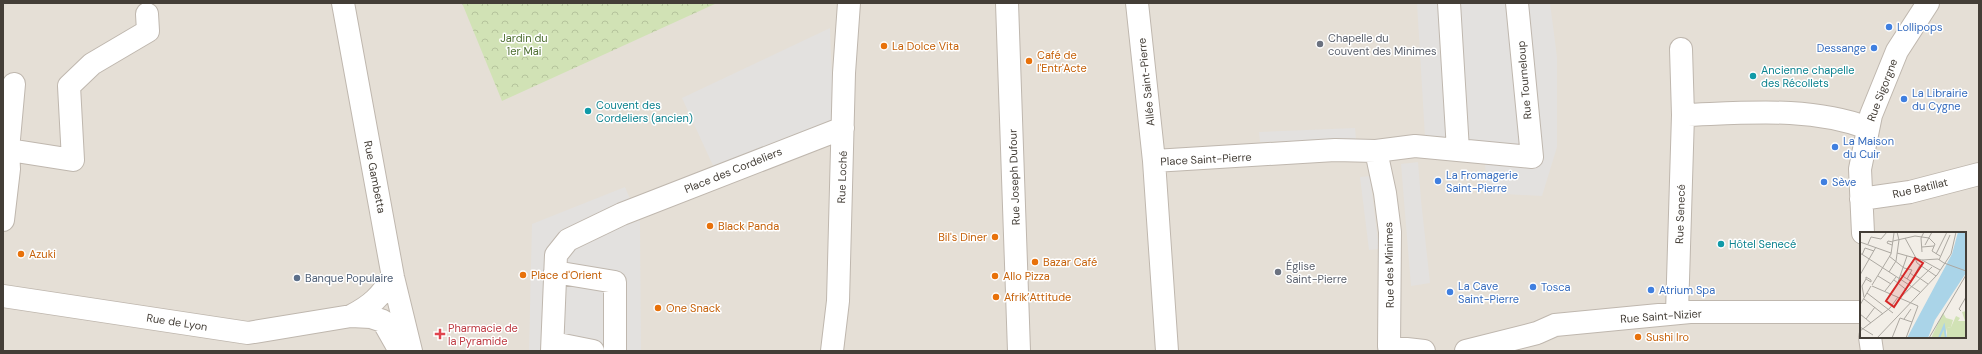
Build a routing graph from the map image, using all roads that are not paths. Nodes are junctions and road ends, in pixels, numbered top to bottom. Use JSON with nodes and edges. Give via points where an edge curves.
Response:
{"nodes":[{"id":1,"x":343,"y":3,"type":"edge"},
{"id":2,"x":849,"y":3,"type":"edge"},
{"id":3,"x":1007,"y":3,"type":"edge"},
{"id":4,"x":1137,"y":3,"type":"edge"},
{"id":5,"x":1448,"y":3,"type":"edge"},
{"id":6,"x":1517,"y":3,"type":"edge"},
{"id":7,"x":1928,"y":3,"type":"edge"},
{"id":8,"x":147,"y":14,"type":"dead end"},
{"id":9,"x":1681,"y":48,"type":"dead end"},
{"id":10,"x":14,"y":84,"type":"dead end"},
{"id":11,"x":1683,"y":115,"type":"junction"},
{"id":12,"x":843,"y":128,"type":"junction"},
{"id":13,"x":1868,"y":128,"type":"junction"},
{"id":14,"x":5,"y":150,"type":"edge"},
{"id":15,"x":1376,"y":150,"type":"junction"},
{"id":16,"x":1458,"y":150,"type":"junction"},
{"id":17,"x":1154,"y":161,"type":"junction"},
{"id":18,"x":1979,"y":174,"type":"edge"},
{"id":19,"x":1861,"y":199,"type":"junction"},
{"id":20,"x":3,"y":220,"type":"edge"},
{"id":21,"x":1863,"y":232,"type":"edge"},
{"id":22,"x":555,"y":272,"type":"junction"},
{"id":23,"x":392,"y":277,"type":"junction"},
{"id":24,"x":3,"y":296,"type":"edge"},
{"id":25,"x":1860,"y":312,"type":"edge"},
{"id":26,"x":1677,"y":314,"type":"junction"},
{"id":27,"x":351,"y":316,"type":"junction"},
{"id":28,"x":1870,"y":338,"type":"edge"},
{"id":29,"x":553,"y":347,"type":"edge"},
{"id":30,"x":400,"y":351,"type":"edge"},
{"id":31,"x":411,"y":351,"type":"edge"},
{"id":32,"x":593,"y":351,"type":"edge"},
{"id":33,"x":615,"y":351,"type":"edge"},
{"id":34,"x":832,"y":351,"type":"edge"},
{"id":35,"x":1019,"y":351,"type":"edge"},
{"id":36,"x":1167,"y":351,"type":"edge"},
{"id":37,"x":1424,"y":351,"type":"edge"},
{"id":38,"x":1466,"y":351,"type":"edge"},
{"id":39,"x":1872,"y":351,"type":"edge"}],
"edges":[{"from":1,"to":23,"type":"street","name":"Rue Gambetta"},
{"from":2,"to":12,"type":"street","name":"Rue Loché"},
{"from":3,"to":35,"type":"street","name":"Rue Joseph Dufour"},
{"from":4,"to":17,"type":"street","name":"Allée Saint-Pierre"},
{"from":5,"to":16,"type":"street"},
{"from":6,"to":16,"type":"street","name":"Rue Tourneloup","via":[[1532,157]]},
{"from":7,"to":13,"type":"street","name":"Rue Sigorgne","via":[[1897,51],[1870,115]]},
{"from":8,"to":14,"type":"street","via":[[148,31],[92,64],[69,86],[72,160]]},
{"from":9,"to":11,"type":"street","name":"Rue Senecé"},
{"from":10,"to":14,"type":"street"},
{"from":11,"to":13,"type":"street","via":[[1767,112],[1818,114],[1846,119]]},
{"from":11,"to":26,"type":"street","name":"Rue Senecé"},
{"from":12,"to":22,"type":"street","name":"Place des Cordeliers","via":[[622,214],[568,240],[556,255]]},
{"from":12,"to":34,"type":"street","name":"Rue Loché","via":[[838,301]]},
{"from":13,"to":19,"type":"street","name":"Rue Sigorgne","via":[[1860,169]]},
{"from":14,"to":20,"type":"street","via":[[9,168]]},
{"from":15,"to":16,"type":"street","via":[[1415,146]]},
{"from":15,"to":17,"type":"street","name":"Place Saint-Pierre","via":[[1335,150]]},
{"from":15,"to":37,"type":"street","name":"Rue des Minimes","via":[[1390,232],[1389,347]]},
{"from":17,"to":36,"type":"street","name":"Place Saint-Pierre"},
{"from":18,"to":19,"type":"street","name":"Rue Batillat","via":[[1910,192]]},
{"from":19,"to":21,"type":"street","name":"Rue Sigorgne"},
{"from":22,"to":29,"type":"street","name":"Place des Cordeliers"},
{"from":22,"to":33,"type":"street","via":[[615,282]]},
{"from":23,"to":27,"type":"street","name":"Rue de Lyon","via":[[370,307]]},
{"from":23,"to":31,"type":"street","name":"Rue Gambetta"},
{"from":24,"to":27,"type":"street","name":"Rue de Lyon","via":[[248,333]]},
{"from":25,"to":26,"type":"street","name":"Rue Saint-Nizier"},
{"from":26,"to":38,"type":"street","name":"Rue Saint-Nizier","via":[[1555,325],[1537,333]]},
{"from":27,"to":30,"type":"street","name":"Rue de Lyon","via":[[371,317],[383,321]]},
{"from":28,"to":39,"type":"street"},
{"from":29,"to":32,"type":"street"}]}
